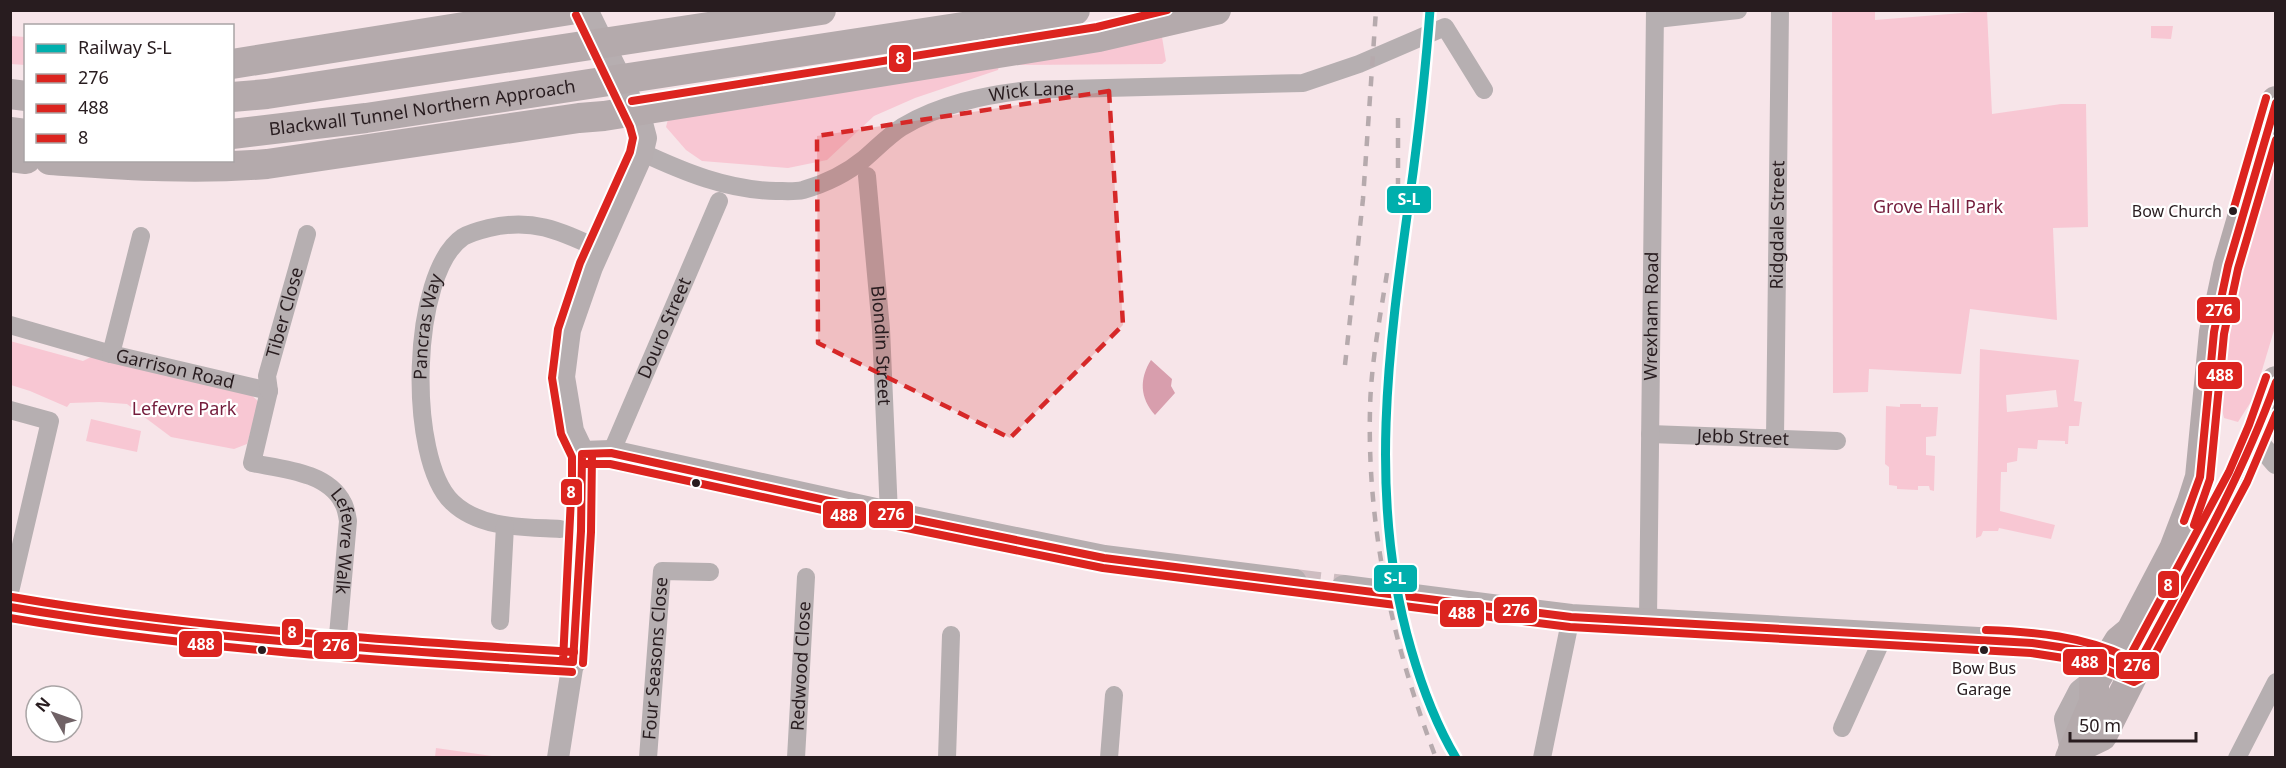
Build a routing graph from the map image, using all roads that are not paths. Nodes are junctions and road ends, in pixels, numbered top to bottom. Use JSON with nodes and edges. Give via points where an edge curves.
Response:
{"nodes":[{"id":1,"x":821,"y":10,"type":"edge"},
{"id":2,"x":1075,"y":10,"type":"edge"},
{"id":3,"x":1216,"y":10,"type":"edge"},
{"id":4,"x":1738,"y":10,"type":"edge"},
{"id":5,"x":1780,"y":10,"type":"edge"},
{"id":6,"x":581,"y":13,"type":"edge"},
{"id":7,"x":1656,"y":15,"type":"edge"},
{"id":8,"x":234,"y":64,"type":"edge"},
{"id":9,"x":1484,"y":90,"type":"dead end"},
{"id":10,"x":234,"y":97,"type":"edge"},
{"id":11,"x":2276,"y":101,"type":"edge"},
{"id":12,"x":632,"y":106,"type":"junction"},
{"id":13,"x":234,"y":134,"type":"edge"},
{"id":14,"x":641,"y":153,"type":"junction"},
{"id":15,"x":82,"y":162,"type":"edge"},
{"id":16,"x":867,"y":176,"type":"dead end"},
{"id":17,"x":719,"y":201,"type":"dead end"},
{"id":18,"x":307,"y":234,"type":"dead end"},
{"id":19,"x":141,"y":236,"type":"dead end"},
{"id":20,"x":597,"y":248,"type":"junction"},
{"id":21,"x":10,"y":325,"type":"edge"},
{"id":22,"x":111,"y":354,"type":"junction"},
{"id":23,"x":2276,"y":381,"type":"edge"},
{"id":24,"x":269,"y":391,"type":"junction"},
{"id":25,"x":10,"y":410,"type":"edge"},
{"id":26,"x":1650,"y":434,"type":"junction"},
{"id":27,"x":2255,"y":438,"type":"junction"},
{"id":28,"x":1775,"y":439,"type":"junction"},
{"id":29,"x":1837,"y":441,"type":"dead end"},
{"id":30,"x":611,"y":453,"type":"junction"},
{"id":31,"x":582,"y":454,"type":"junction"},
{"id":32,"x":2276,"y":463,"type":"edge"},
{"id":33,"x":2200,"y":477,"type":"junction"},
{"id":34,"x":2238,"y":477,"type":"junction"},
{"id":35,"x":890,"y":514,"type":"junction"},
{"id":36,"x":505,"y":526,"type":"junction"},
{"id":37,"x":560,"y":529,"type":"dead end"},
{"id":38,"x":710,"y":572,"type":"dead end"},
{"id":39,"x":806,"y":576,"type":"dead end"},
{"id":40,"x":1294,"y":582,"type":"tunnel mouth"},
{"id":41,"x":1344,"y":588,"type":"tunnel mouth"},
{"id":42,"x":10,"y":592,"type":"edge"},
{"id":43,"x":10,"y":608,"type":"edge"},
{"id":44,"x":1571,"y":617,"type":"junction"},
{"id":45,"x":1648,"y":620,"type":"junction"},
{"id":46,"x":500,"y":621,"type":"dead end"},
{"id":47,"x":1885,"y":633,"type":"junction"},
{"id":48,"x":951,"y":635,"type":"dead end"},
{"id":49,"x":337,"y":647,"type":"junction"},
{"id":50,"x":573,"y":663,"type":"junction"},
{"id":51,"x":2100,"y":671,"type":"junction"},
{"id":52,"x":2134,"y":672,"type":"junction"},
{"id":53,"x":2276,"y":682,"type":"edge"},
{"id":54,"x":1114,"y":695,"type":"dead end"},
{"id":55,"x":1842,"y":728,"type":"dead end"},
{"id":56,"x":2072,"y":754,"type":"edge"},
{"id":57,"x":558,"y":758,"type":"edge"},
{"id":58,"x":648,"y":758,"type":"edge"},
{"id":59,"x":796,"y":758,"type":"edge"},
{"id":60,"x":947,"y":758,"type":"edge"},
{"id":61,"x":1109,"y":758,"type":"edge"},
{"id":62,"x":1542,"y":758,"type":"edge"},
{"id":63,"x":2237,"y":758,"type":"edge"}],
"edges":[{"from":1,"to":10,"type":"highway","name":"Blackwall Tunnel Northern Approach"},
{"from":2,"to":13,"type":"highway","name":"Blackwall Tunnel Northern Approach","via":[[366,118]]},
{"from":3,"to":12,"type":"highway","via":[[1099,37]]},
{"from":4,"to":7,"type":"street"},
{"from":5,"to":28,"type":"street","name":"Ridgdale Street"},
{"from":6,"to":8,"type":"highway"},
{"from":6,"to":12,"type":"main road"},
{"from":7,"to":26,"type":"street","name":"Wrexham Road"},
{"from":9,"to":14,"type":"street","name":"Wick Lane","via":[[1445,27],[1303,83],[996,94],[936,110],[903,126],[863,160],[832,179],[801,191],[729,186]]},
{"from":11,"to":33,"type":"highway","via":[[2228,266],[2214,332]]},
{"from":12,"to":14,"type":"main road","via":[[644,138]]},
{"from":12,"to":15,"type":"highway","via":[[368,151],[237,166],[176,168]]},
{"from":14,"to":20,"type":"main road"},
{"from":16,"to":35,"type":"street","name":"Blondin Street","via":[[881,329]]},
{"from":17,"to":30,"type":"street","name":"Douro Street"},
{"from":18,"to":24,"type":"street","name":"Tiber Close","via":[[267,376]]},
{"from":19,"to":22,"type":"street"},
{"from":20,"to":31,"type":"main road","via":[[568,330],[562,377],[571,431]]},
{"from":20,"to":36,"type":"street","name":"Pancras Way","via":[[545,226],[503,225],[463,237],[446,255],[436,277],[420,359],[429,453],[451,502],[474,517]]},
{"from":21,"to":22,"type":"street","name":"Garrison Road"},
{"from":22,"to":24,"type":"street","name":"Garrison Road"},
{"from":23,"to":27,"type":"highway"},
{"from":24,"to":49,"type":"street","name":"Lefevre Walk","via":[[252,463],[310,476],[329,486],[343,502],[348,521]]},
{"from":25,"to":42,"type":"street","via":[[50,422]]},
{"from":26,"to":28,"type":"street","name":"Jebb Street"},
{"from":26,"to":45,"type":"street","name":"Wrexham Road"},
{"from":27,"to":32,"type":"street"},
{"from":27,"to":34,"type":"highway"},
{"from":28,"to":29,"type":"street","name":"Jebb Street"},
{"from":30,"to":31,"type":"main road"},
{"from":30,"to":35,"type":"main road"},
{"from":31,"to":50,"type":"main road"},
{"from":33,"to":34,"type":"highway","via":[[2219,482]]},
{"from":33,"to":51,"type":"highway","via":[[2174,549],[2131,631],[2119,641]]},
{"from":34,"to":52,"type":"highway"},
{"from":35,"to":40,"type":"main road","via":[[1104,558]]},
{"from":36,"to":37,"type":"street","name":"Pancras Way"},
{"from":36,"to":46,"type":"street"},
{"from":38,"to":58,"type":"street","name":"Four Seasons Close","via":[[662,571]]},
{"from":39,"to":59,"type":"street","name":"Redwood Close"},
{"from":41,"to":44,"type":"main road"},
{"from":43,"to":49,"type":"main road"},
{"from":44,"to":45,"type":"main road"},
{"from":44,"to":62,"type":"street"},
{"from":45,"to":47,"type":"main road"},
{"from":47,"to":51,"type":"main road","via":[[2032,643],[2086,651]]},
{"from":47,"to":55,"type":"street"},
{"from":48,"to":60,"type":"street"},
{"from":49,"to":50,"type":"main road"},
{"from":50,"to":57,"type":"street"},
{"from":51,"to":52,"type":"main road"},
{"from":51,"to":56,"type":"highway","via":[[2094,702]]},
{"from":52,"to":56,"type":"highway","via":[[2102,736]]},
{"from":53,"to":63,"type":"street"},
{"from":54,"to":61,"type":"street"}]}
